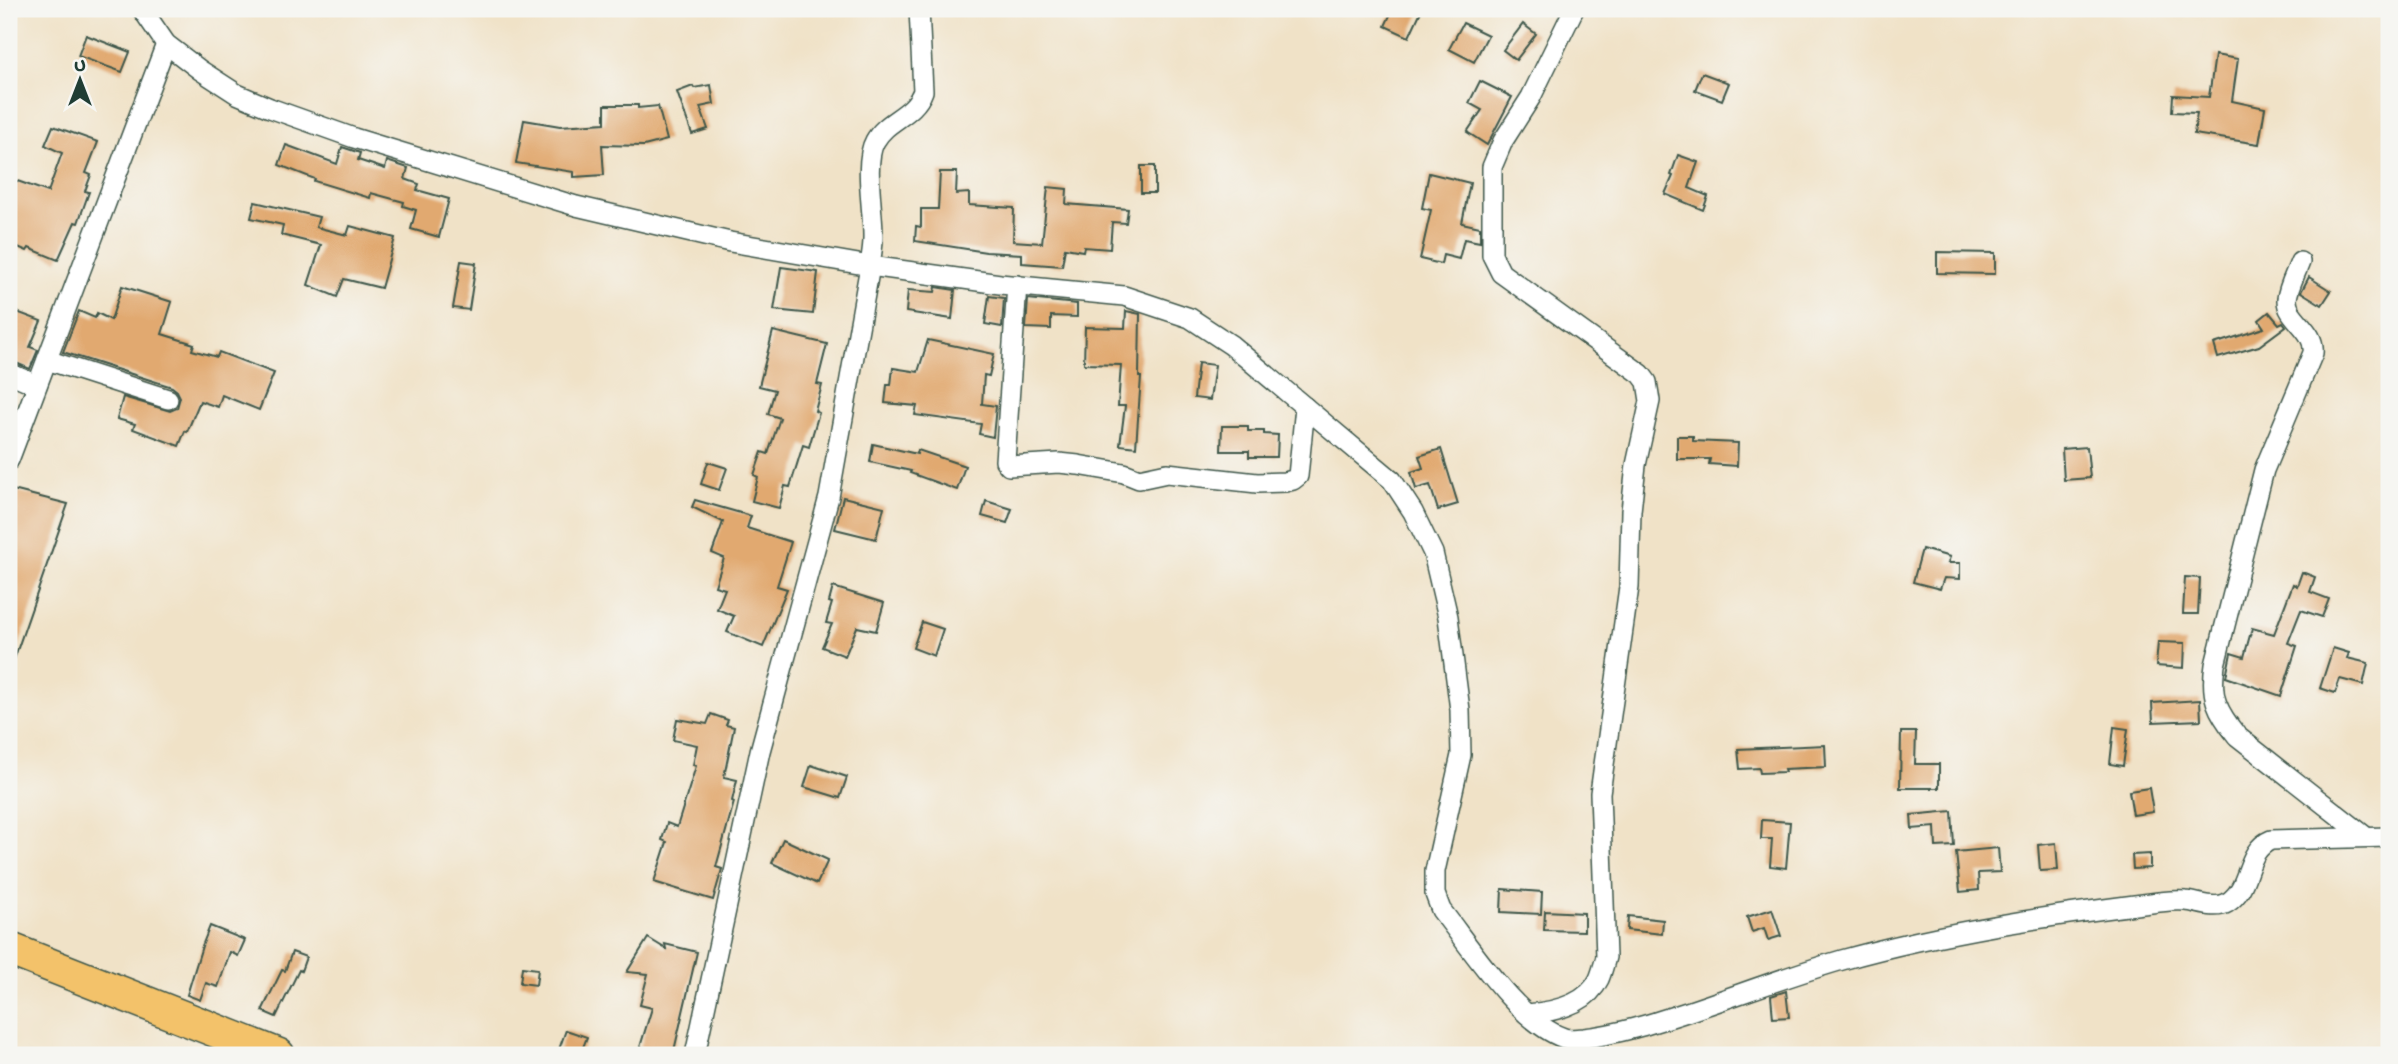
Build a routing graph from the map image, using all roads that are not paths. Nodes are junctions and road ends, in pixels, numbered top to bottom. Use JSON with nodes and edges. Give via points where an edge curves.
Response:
{"nodes":[{"id":1,"x":142,"y":9,"type":"edge"},
{"id":2,"x":919,"y":9,"type":"edge"},
{"id":3,"x":1574,"y":9,"type":"edge"},
{"id":4,"x":166,"y":44,"type":"junction"},
{"id":5,"x":2300,"y":262,"type":"dead end"},
{"id":6,"x":870,"y":266,"type":"junction"},
{"id":7,"x":1017,"y":285,"type":"junction"},
{"id":8,"x":47,"y":359,"type":"junction"},
{"id":9,"x":9,"y":373,"type":"edge"},
{"id":10,"x":37,"y":385,"type":"junction"},
{"id":11,"x":168,"y":399,"type":"dead end"},
{"id":12,"x":1305,"y":407,"type":"junction"},
{"id":13,"x":9,"y":460,"type":"edge"},
{"id":14,"x":2366,"y":837,"type":"junction"},
{"id":15,"x":2389,"y":837,"type":"edge"},
{"id":16,"x":9,"y":949,"type":"edge"},
{"id":17,"x":1527,"y":1014,"type":"junction"},
{"id":18,"x":1566,"y":1040,"type":"junction"},
{"id":19,"x":278,"y":1055,"type":"edge"},
{"id":20,"x":695,"y":1055,"type":"edge"},
{"id":21,"x":1580,"y":1055,"type":"edge"}],
"edges":[{"from":1,"to":4,"type":"street"},
{"from":2,"to":6,"type":"street","via":[[923,91],[919,103],[883,130],[874,143]]},
{"from":3,"to":17,"type":"street","via":[[1492,167],[1492,255],[1501,273],[1641,374],[1650,401],[1636,465],[1629,587],[1600,793],[1606,957],[1599,981],[1583,998],[1551,1012]]},
{"from":4,"to":6,"type":"street","via":[[237,94],[354,138],[576,206],[730,242]]},
{"from":4,"to":8,"type":"street"},
{"from":5,"to":14,"type":"street","via":[[2288,306],[2312,338],[2313,353],[2264,470],[2212,693],[2223,719],[2237,736]]},
{"from":6,"to":7,"type":"street"},
{"from":6,"to":20,"type":"street","via":[[828,497],[760,751]]},
{"from":7,"to":12,"type":"street","via":[[1124,296],[1191,318]]},
{"from":7,"to":12,"type":"street","via":[[1005,461],[1009,466],[1059,463],[1139,479],[1167,473],[1285,482],[1298,476]]},
{"from":8,"to":10,"type":"street"},
{"from":8,"to":11,"type":"street"},
{"from":9,"to":10,"type":"street"},
{"from":10,"to":13,"type":"street"},
{"from":12,"to":17,"type":"street","via":[[1392,480],[1433,553],[1454,654],[1461,755],[1435,870],[1435,894],[1441,910]]},
{"from":14,"to":15,"type":"street"},
{"from":14,"to":18,"type":"street","via":[[2297,838],[2262,844],[2238,892],[2220,905],[2175,900],[2052,916],[1895,947],[1653,1023]]},
{"from":16,"to":19,"type":"highway"},
{"from":17,"to":18,"type":"street"},
{"from":18,"to":21,"type":"street"}]}
